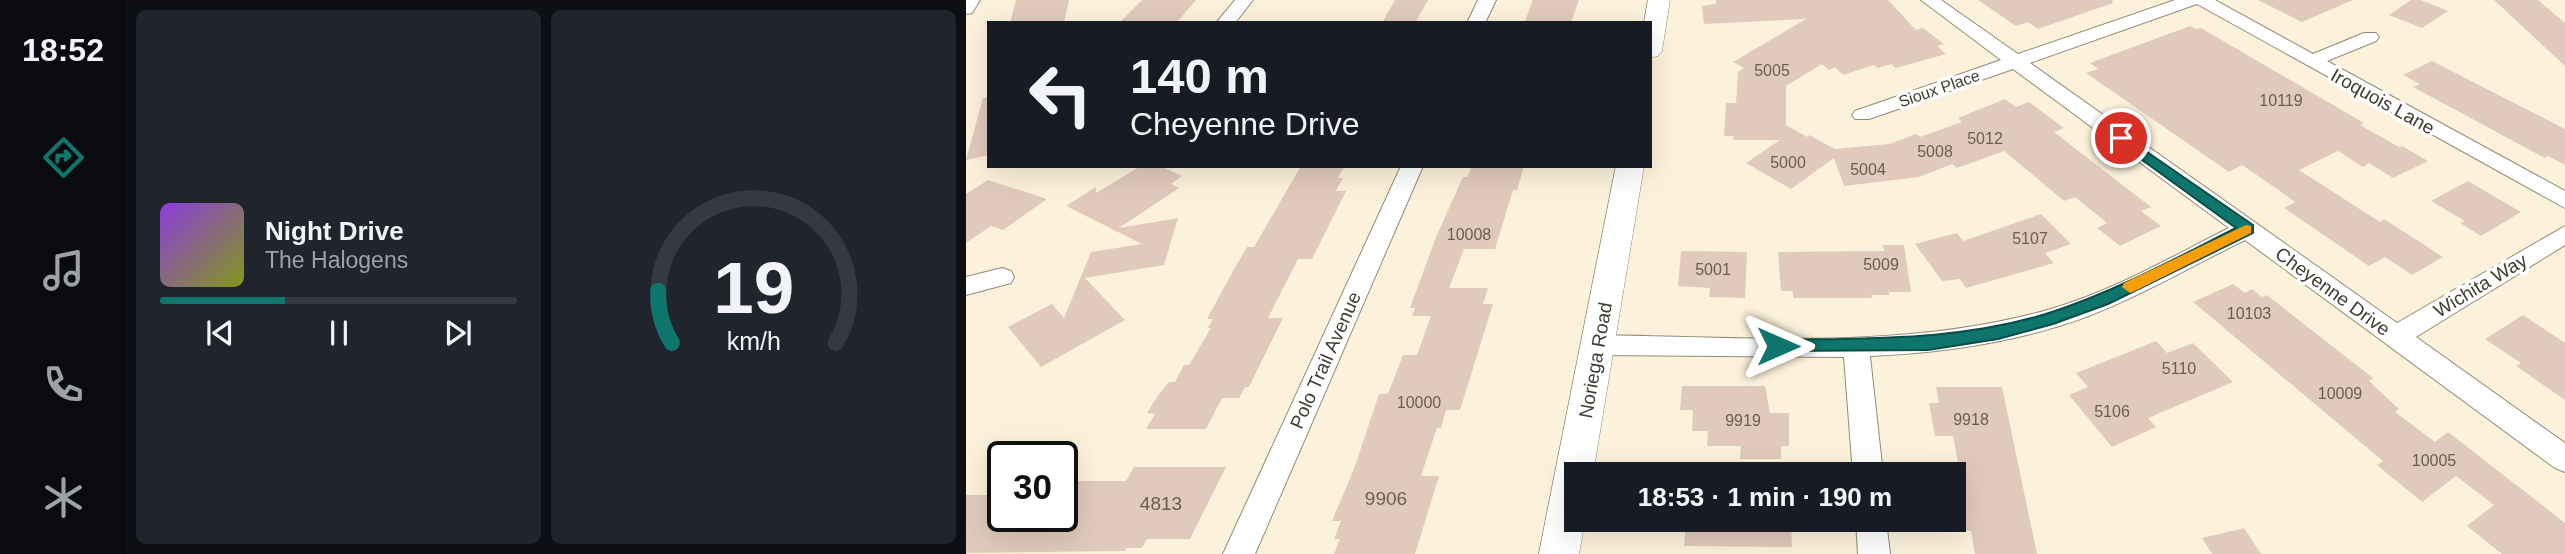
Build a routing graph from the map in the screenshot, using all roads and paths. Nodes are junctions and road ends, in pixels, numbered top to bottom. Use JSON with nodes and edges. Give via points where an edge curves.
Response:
{"nodes":[{"id":1,"x":971,"y":0,"type":"edge"},
{"id":2,"x":1244,"y":0,"type":"edge"},
{"id":3,"x":1486,"y":0,"type":"edge"},
{"id":4,"x":1660,"y":0,"type":"edge"},
{"id":5,"x":1930,"y":0,"type":"edge"},
{"id":6,"x":2192,"y":0,"type":"edge"},
{"id":7,"x":2202,"y":0,"type":"edge"},
{"id":8,"x":966,"y":9,"type":"edge"},
{"id":9,"x":1228,"y":21,"type":"edge"},
{"id":10,"x":1477,"y":21,"type":"edge"},
{"id":11,"x":2370,"y":37,"type":"dead end"},
{"id":12,"x":1652,"y":41,"type":"edge"},
{"id":13,"x":2312,"y":61,"type":"junction"},
{"id":14,"x":2016,"y":62,"type":"junction"},
{"id":15,"x":1862,"y":115,"type":"dead end"},
{"id":16,"x":1411,"y":168,"type":"edge"},
{"id":17,"x":1630,"y":168,"type":"edge"},
{"id":18,"x":2565,"y":201,"type":"edge"},
{"id":19,"x":2247,"y":229,"type":"junction"},
{"id":20,"x":2565,"y":234,"type":"edge"},
{"id":21,"x":1002,"y":276,"type":"dead end"},
{"id":22,"x":966,"y":286,"type":"edge"},
{"id":23,"x":2396,"y":336,"type":"junction"},
{"id":24,"x":1597,"y":345,"type":"junction"},
{"id":25,"x":1856,"y":347,"type":"junction"},
{"id":26,"x":2565,"y":459,"type":"edge"},
{"id":27,"x":1867,"y":462,"type":"edge"},
{"id":28,"x":1872,"y":532,"type":"edge"},
{"id":29,"x":1239,"y":554,"type":"edge"},
{"id":30,"x":1559,"y":554,"type":"edge"},
{"id":31,"x":1874,"y":554,"type":"edge"}],
"edges":[{"from":1,"to":8,"type":"street"},
{"from":2,"to":9,"type":"street"},
{"from":3,"to":10,"type":"street"},
{"from":4,"to":12,"type":"street"},
{"from":5,"to":14,"type":"street","name":"Cheyenne Drive"},
{"from":6,"to":14,"type":"street","name":"Sioux Place"},
{"from":7,"to":13,"type":"street","name":"Iroquois Lane"},
{"from":11,"to":13,"type":"street"},
{"from":13,"to":18,"type":"street","name":"Iroquois Lane"},
{"from":14,"to":15,"type":"street","name":"Sioux Place"},
{"from":14,"to":19,"type":"street","name":"Cheyenne Drive"},
{"from":16,"to":29,"type":"street","name":"Polo Trail Avenue"},
{"from":17,"to":24,"type":"street","name":"Noriega Road"},
{"from":19,"to":23,"type":"street","name":"Cheyenne Drive"},
{"from":19,"to":25,"type":"street","via":[[2103,300],[2053,318],[1928,343]]},
{"from":20,"to":23,"type":"street","name":"Wichita Way"},
{"from":21,"to":22,"type":"street"},
{"from":23,"to":26,"type":"street","name":"Cheyenne Drive"},
{"from":24,"to":25,"type":"street"},
{"from":24,"to":30,"type":"street","name":"Noriega Road"},
{"from":25,"to":27,"type":"street"},
{"from":28,"to":31,"type":"street"}]}
